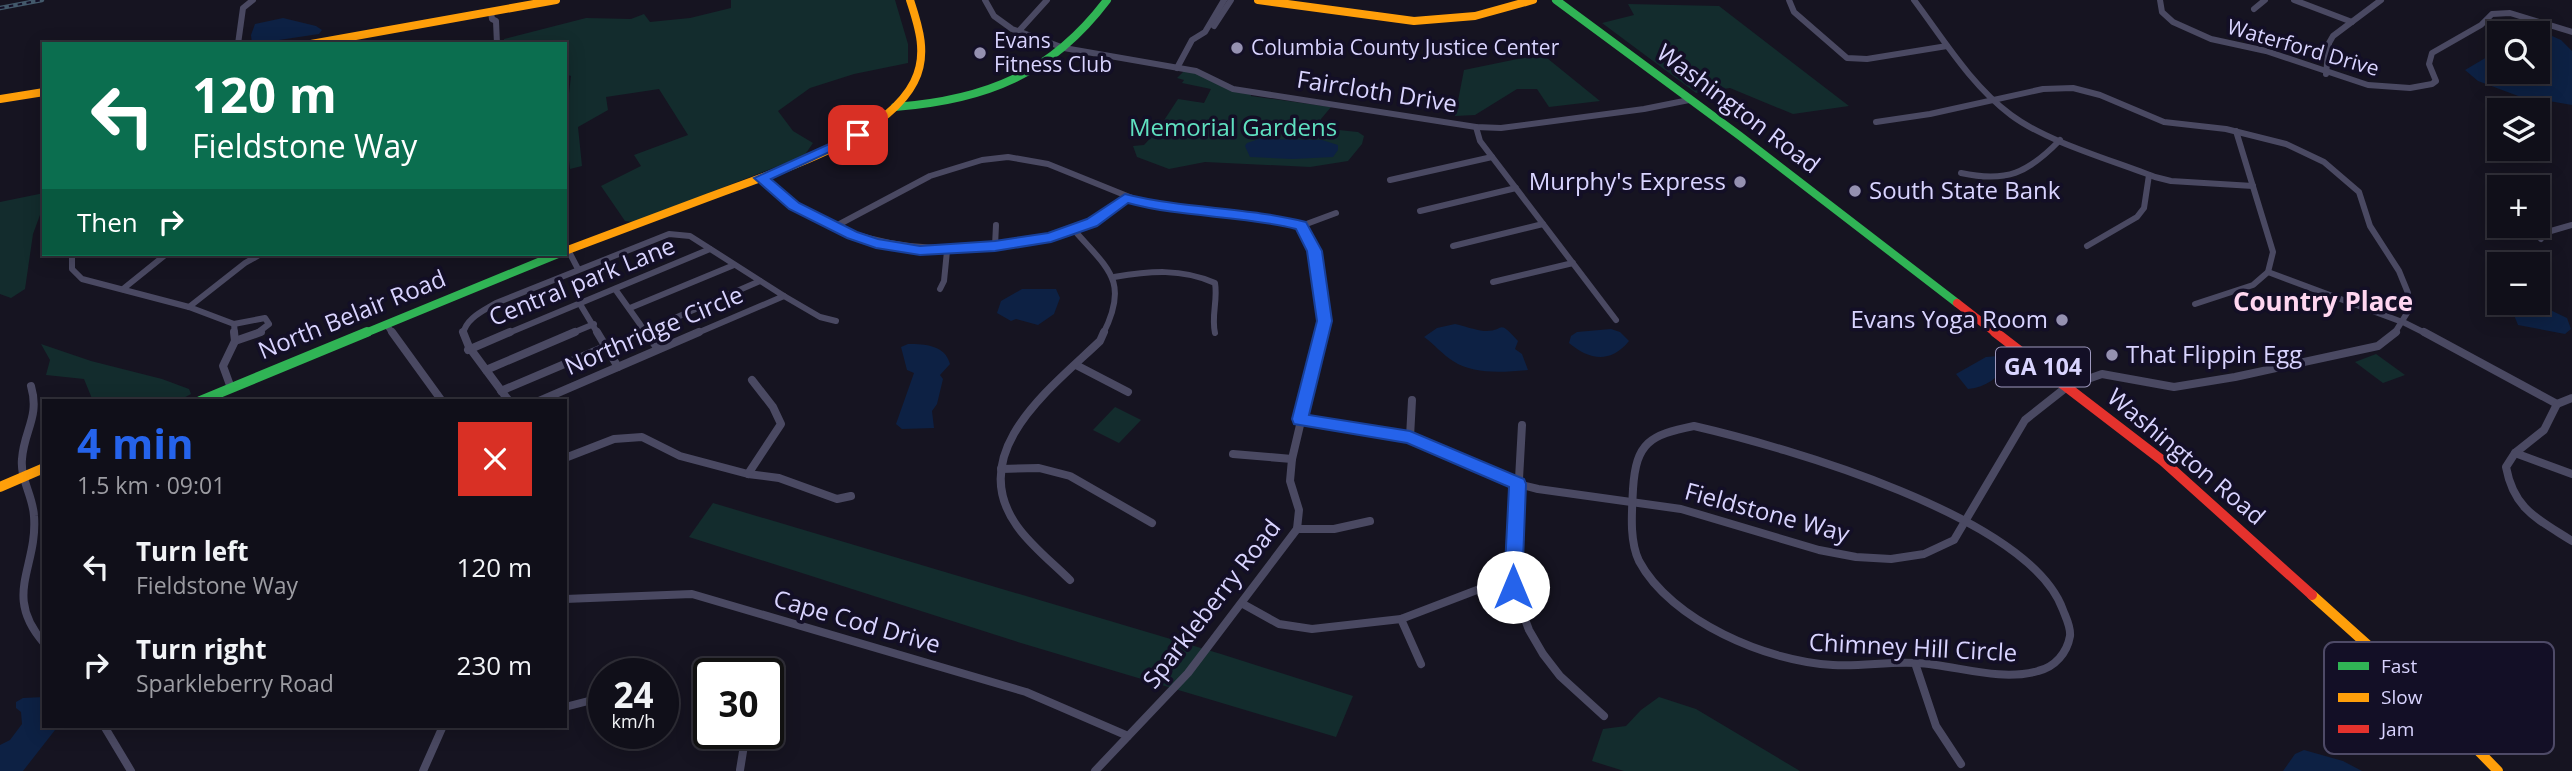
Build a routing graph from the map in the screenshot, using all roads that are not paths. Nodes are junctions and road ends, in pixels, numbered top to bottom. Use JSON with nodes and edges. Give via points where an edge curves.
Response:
{"nodes":[{"id":1,"x":253,"y":0,"type":"edge"},
{"id":2,"x":556,"y":0,"type":"edge"},
{"id":3,"x":910,"y":0,"type":"edge"},
{"id":4,"x":985,"y":0,"type":"edge"},
{"id":5,"x":1047,"y":0,"type":"edge"},
{"id":6,"x":1107,"y":0,"type":"edge"},
{"id":7,"x":1224,"y":0,"type":"edge"},
{"id":8,"x":1231,"y":0,"type":"edge"},
{"id":9,"x":1258,"y":0,"type":"edge"},
{"id":10,"x":1532,"y":0,"type":"edge"},
{"id":11,"x":1556,"y":0,"type":"edge"},
{"id":12,"x":1789,"y":0,"type":"edge"},
{"id":13,"x":1914,"y":0,"type":"edge"},
{"id":14,"x":2160,"y":0,"type":"edge"},
{"id":15,"x":2265,"y":0,"type":"edge"},
{"id":16,"x":2294,"y":0,"type":"edge"},
{"id":17,"x":2381,"y":0,"type":"edge"},
{"id":18,"x":542,"y":1,"type":"edge"},
{"id":19,"x":2254,"y":9,"type":"dead end"},
{"id":20,"x":496,"y":14,"type":"junction"},
{"id":21,"x":2352,"y":22,"type":"junction"},
{"id":22,"x":1210,"y":29,"type":"junction"},
{"id":23,"x":1018,"y":32,"type":"junction"},
{"id":24,"x":2572,"y":33,"type":"edge"},
{"id":25,"x":238,"y":42,"type":"edge"},
{"id":26,"x":323,"y":42,"type":"edge"},
{"id":27,"x":497,"y":42,"type":"edge"},
{"id":28,"x":1947,"y":46,"type":"junction"},
{"id":29,"x":1064,"y":48,"type":"junction"},
{"id":30,"x":1177,"y":68,"type":"junction"},
{"id":31,"x":2326,"y":74,"type":"junction"},
{"id":32,"x":42,"y":92,"type":"edge"},
{"id":33,"x":1991,"y":98,"type":"junction"},
{"id":34,"x":0,"y":99,"type":"edge"},
{"id":35,"x":1689,"y":100,"type":"junction"},
{"id":36,"x":895,"y":107,"type":"junction"},
{"id":37,"x":1877,"y":122,"type":"dead end"},
{"id":38,"x":1476,"y":127,"type":"junction"},
{"id":39,"x":2236,"y":131,"type":"junction"},
{"id":40,"x":2060,"y":140,"type":"junction"},
{"id":41,"x":1492,"y":157,"type":"junction"},
{"id":42,"x":1961,"y":173,"type":"dead end"},
{"id":43,"x":2149,"y":175,"type":"junction"},
{"id":44,"x":761,"y":178,"type":"junction"},
{"id":45,"x":1390,"y":180,"type":"dead end"},
{"id":46,"x":2253,"y":186,"type":"junction"},
{"id":47,"x":1516,"y":188,"type":"junction"},
{"id":48,"x":1125,"y":198,"type":"junction"},
{"id":49,"x":1420,"y":211,"type":"dead end"},
{"id":50,"x":1336,"y":213,"type":"dead end"},
{"id":51,"x":1543,"y":224,"type":"junction"},
{"id":52,"x":996,"y":225,"type":"dead end"},
{"id":53,"x":2572,"y":225,"type":"edge"},
{"id":54,"x":1301,"y":226,"type":"junction"},
{"id":55,"x":834,"y":227,"type":"junction"},
{"id":56,"x":1074,"y":230,"type":"junction"},
{"id":57,"x":2541,"y":239,"type":"dead end"},
{"id":58,"x":995,"y":246,"type":"junction"},
{"id":59,"x":1453,"y":246,"type":"dead end"},
{"id":60,"x":2087,"y":246,"type":"dead end"},
{"id":61,"x":567,"y":249,"type":"edge"},
{"id":62,"x":710,"y":249,"type":"junction"},
{"id":63,"x":947,"y":251,"type":"junction"},
{"id":64,"x":567,"y":254,"type":"edge"},
{"id":65,"x":72,"y":256,"type":"edge"},
{"id":66,"x":164,"y":256,"type":"dead end"},
{"id":67,"x":257,"y":256,"type":"edge"},
{"id":68,"x":550,"y":256,"type":"edge"},
{"id":69,"x":1573,"y":263,"type":"junction"},
{"id":70,"x":734,"y":265,"type":"junction"},
{"id":71,"x":579,"y":269,"type":"junction"},
{"id":72,"x":2268,"y":272,"type":"junction"},
{"id":73,"x":1114,"y":277,"type":"junction"},
{"id":74,"x":760,"y":281,"type":"junction"},
{"id":75,"x":1493,"y":282,"type":"dead end"},
{"id":76,"x":123,"y":289,"type":"junction"},
{"id":77,"x":615,"y":289,"type":"junction"},
{"id":78,"x":940,"y":289,"type":"dead end"},
{"id":79,"x":784,"y":296,"type":"junction"},
{"id":80,"x":580,"y":304,"type":"junction"},
{"id":81,"x":2195,"y":304,"type":"dead end"},
{"id":82,"x":190,"y":307,"type":"junction"},
{"id":83,"x":630,"y":308,"type":"junction"},
{"id":84,"x":1616,"y":320,"type":"dead end"},
{"id":85,"x":836,"y":321,"type":"dead end"},
{"id":86,"x":2405,"y":323,"type":"junction"},
{"id":87,"x":234,"y":324,"type":"junction"},
{"id":88,"x":386,"y":324,"type":"junction"},
{"id":89,"x":594,"y":324,"type":"junction"},
{"id":90,"x":645,"y":331,"type":"junction"},
{"id":91,"x":1215,"y":332,"type":"dead end"},
{"id":92,"x":235,"y":341,"type":"junction"},
{"id":93,"x":607,"y":346,"type":"junction"},
{"id":94,"x":658,"y":349,"type":"junction"},
{"id":95,"x":468,"y":350,"type":"junction"},
{"id":96,"x":1076,"y":365,"type":"junction"},
{"id":97,"x":618,"y":367,"type":"junction"},
{"id":98,"x":486,"y":370,"type":"junction"},
{"id":99,"x":752,"y":380,"type":"dead end"},
{"id":100,"x":31,"y":386,"type":"dead end"},
{"id":101,"x":2068,"y":386,"type":"junction"},
{"id":102,"x":231,"y":387,"type":"junction"},
{"id":103,"x":501,"y":391,"type":"junction"},
{"id":104,"x":1129,"y":392,"type":"dead end"},
{"id":105,"x":2572,"y":398,"type":"edge"},
{"id":106,"x":204,"y":399,"type":"edge"},
{"id":107,"x":441,"y":399,"type":"edge"},
{"id":108,"x":507,"y":399,"type":"edge"},
{"id":109,"x":544,"y":399,"type":"edge"},
{"id":110,"x":1412,"y":400,"type":"dead end"},
{"id":111,"x":2557,"y":404,"type":"junction"},
{"id":112,"x":1300,"y":419,"type":"junction"},
{"id":113,"x":1522,"y":425,"type":"dead end"},
{"id":114,"x":1410,"y":437,"type":"junction"},
{"id":115,"x":2515,"y":453,"type":"junction"},
{"id":116,"x":1233,"y":454,"type":"dead end"},
{"id":117,"x":567,"y":457,"type":"edge"},
{"id":118,"x":1292,"y":460,"type":"junction"},
{"id":119,"x":42,"y":469,"type":"edge"},
{"id":120,"x":1000,"y":469,"type":"junction"},
{"id":121,"x":748,"y":474,"type":"junction"},
{"id":122,"x":2572,"y":474,"type":"edge"},
{"id":123,"x":25,"y":476,"type":"junction"},
{"id":124,"x":1518,"y":484,"type":"junction"},
{"id":125,"x":0,"y":487,"type":"edge"},
{"id":126,"x":851,"y":496,"type":"dead end"},
{"id":127,"x":1633,"y":502,"type":"junction"},
{"id":128,"x":1370,"y":522,"type":"dead end"},
{"id":129,"x":1965,"y":522,"type":"junction"},
{"id":130,"x":1152,"y":523,"type":"dead end"},
{"id":131,"x":1297,"y":529,"type":"junction"},
{"id":132,"x":2572,"y":541,"type":"edge"},
{"id":133,"x":1070,"y":580,"type":"dead end"},
{"id":134,"x":1513,"y":587,"type":"junction"},
{"id":135,"x":567,"y":600,"type":"edge"},
{"id":136,"x":1243,"y":604,"type":"junction"},
{"id":137,"x":1401,"y":619,"type":"junction"},
{"id":138,"x":42,"y":641,"type":"edge"},
{"id":139,"x":2365,"y":642,"type":"edge"},
{"id":140,"x":1915,"y":663,"type":"junction"},
{"id":141,"x":1421,"y":664,"type":"dead end"},
{"id":142,"x":588,"y":701,"type":"edge"},
{"id":143,"x":567,"y":706,"type":"edge"},
{"id":144,"x":1604,"y":716,"type":"dead end"},
{"id":145,"x":105,"y":728,"type":"edge"},
{"id":146,"x":442,"y":728,"type":"edge"},
{"id":147,"x":1128,"y":736,"type":"junction"},
{"id":148,"x":743,"y":749,"type":"edge"},
{"id":149,"x":2481,"y":754,"type":"edge"},
{"id":150,"x":1962,"y":764,"type":"dead end"},
{"id":151,"x":131,"y":771,"type":"edge"},
{"id":152,"x":423,"y":771,"type":"edge"},
{"id":153,"x":740,"y":771,"type":"edge"},
{"id":154,"x":1095,"y":771,"type":"edge"},
{"id":155,"x":2498,"y":771,"type":"edge"}],
"edges":[{"from":1,"to":25,"type":"street","via":[[243,8]]},
{"from":2,"to":18,"type":"street"},
{"from":3,"to":36,"type":"street","name":"North Belair Road","via":[[921,25],[924,56],[919,72]]},
{"from":4,"to":23,"type":"street","name":"Faircloth Drive","via":[[994,16]]},
{"from":5,"to":23,"type":"street"},
{"from":6,"to":29,"type":"street"},
{"from":7,"to":22,"type":"street"},
{"from":8,"to":22,"type":"street"},
{"from":9,"to":10,"type":"street","via":[[1413,21],[1475,16]]},
{"from":11,"to":35,"type":"street","name":"Washington Road","number":"GA 104"},
{"from":12,"to":28,"type":"street","via":[[1794,12],[1847,58]]},
{"from":13,"to":28,"type":"street"},
{"from":14,"to":31,"type":"street","name":"Waterford Drive","via":[[2161,12],[2188,31],[2265,51]]},
{"from":15,"to":19,"type":"street"},
{"from":16,"to":21,"type":"street"},
{"from":17,"to":21,"type":"street"},
{"from":18,"to":20,"type":"street"},
{"from":20,"to":26,"type":"street"},
{"from":20,"to":27,"type":"street"},
{"from":21,"to":31,"type":"street","via":[[2329,43]]},
{"from":22,"to":30,"type":"street","via":[[1194,38]]},
{"from":23,"to":29,"type":"street","name":"Faircloth Drive"},
{"from":24,"to":31,"type":"street","name":"Waterford Drive","via":[[2496,12],[2432,53],[2429,64],[2436,81],[2432,84],[2393,88]]},
{"from":28,"to":33,"type":"street"},
{"from":29,"to":30,"type":"street","name":"Faircloth Drive"},
{"from":29,"to":36,"type":"street","via":[[975,93],[934,106]]},
{"from":30,"to":38,"type":"street","name":"Faircloth Drive","via":[[1207,75],[1233,89]]},
{"from":32,"to":34,"type":"street"},
{"from":33,"to":37,"type":"street"},
{"from":33,"to":39,"type":"street","via":[[2072,87],[2093,91],[2162,121]]},
{"from":33,"to":40,"type":"street","via":[[2020,122]]},
{"from":35,"to":38,"type":"street","name":"Faircloth Drive","via":[[1501,128]]},
{"from":35,"to":101,"type":"street","name":"Washington Road","number":"GA 104"},
{"from":36,"to":44,"type":"street","name":"North Belair Road","via":[[845,142]]},
{"from":38,"to":41,"type":"street"},
{"from":39,"to":46,"type":"street"},
{"from":39,"to":86,"type":"street","via":[[2263,135],[2295,148],[2334,169],[2358,189],[2366,204],[2368,224],[2402,276],[2410,302]]},
{"from":40,"to":42,"type":"street","via":[[2042,160],[2008,177],[1983,179]]},
{"from":40,"to":43,"type":"street"},
{"from":41,"to":45,"type":"street"},
{"from":41,"to":47,"type":"street"},
{"from":43,"to":46,"type":"street","via":[[2171,181]]},
{"from":43,"to":60,"type":"street","via":[[2144,208],[2137,217]]},
{"from":44,"to":55,"type":"street","via":[[794,206]]},
{"from":44,"to":61,"type":"street","name":"North Belair Road"},
{"from":46,"to":72,"type":"street","via":[[2273,252]]},
{"from":47,"to":49,"type":"street"},
{"from":47,"to":51,"type":"street"},
{"from":48,"to":54,"type":"street"},
{"from":48,"to":55,"type":"street","via":[[1056,167],[1005,155],[927,178]]},
{"from":48,"to":56,"type":"street","via":[[1092,223]]},
{"from":50,"to":54,"type":"street"},
{"from":51,"to":59,"type":"street"},
{"from":51,"to":69,"type":"street"},
{"from":52,"to":58,"type":"street"},
{"from":53,"to":57,"type":"street","via":[[2544,233]]},
{"from":54,"to":112,"type":"street","name":"Sparkleberry Road","via":[[1315,251],[1325,321]]},
{"from":55,"to":63,"type":"street","via":[[876,243]]},
{"from":56,"to":58,"type":"street"},
{"from":56,"to":73,"type":"street"},
{"from":58,"to":63,"type":"street"},
{"from":62,"to":70,"type":"street","name":"Northridge Circle"},
{"from":62,"to":71,"type":"street","name":"Northridge Circle","via":[[690,236],[669,234]]},
{"from":62,"to":77,"type":"street","name":"Central park Lane"},
{"from":63,"to":78,"type":"street"},
{"from":64,"to":71,"type":"street"},
{"from":65,"to":76,"type":"street","via":[[74,275]]},
{"from":66,"to":76,"type":"street"},
{"from":67,"to":82,"type":"street"},
{"from":68,"to":88,"type":"street","name":"North Belair Road"},
{"from":69,"to":75,"type":"street"},
{"from":69,"to":84,"type":"street"},
{"from":70,"to":74,"type":"street","name":"Northridge Circle"},
{"from":70,"to":83,"type":"street"},
{"from":71,"to":95,"type":"street","name":"Northridge Circle","via":[[477,313],[462,336]]},
{"from":72,"to":81,"type":"street","via":[[2253,285]]},
{"from":72,"to":86,"type":"street"},
{"from":73,"to":91,"type":"street","via":[[1174,270],[1199,274],[1214,283],[1219,298],[1211,320]]},
{"from":73,"to":96,"type":"street","via":[[1115,311],[1100,341]]},
{"from":74,"to":79,"type":"street","name":"Northridge Circle"},
{"from":74,"to":90,"type":"street"},
{"from":76,"to":82,"type":"street"},
{"from":77,"to":80,"type":"street","name":"Central park Lane"},
{"from":77,"to":83,"type":"street"},
{"from":79,"to":85,"type":"street","name":"Northridge Circle"},
{"from":79,"to":94,"type":"street","name":"Northridge Circle"},
{"from":80,"to":89,"type":"street"},
{"from":80,"to":95,"type":"street","name":"Central park Lane"},
{"from":82,"to":87,"type":"street"},
{"from":83,"to":90,"type":"street"},
{"from":86,"to":101,"type":"street","name":"Fieldstone Way","via":[[2378,346],[2235,377],[2174,387],[2102,374]]},
{"from":86,"to":111,"type":"street"},
{"from":87,"to":92,"type":"street"},
{"from":87,"to":92,"type":"street","via":[[265,318],[269,324],[262,332]]},
{"from":88,"to":102,"type":"street","name":"North Belair Road"},
{"from":88,"to":107,"type":"street"},
{"from":89,"to":93,"type":"street"},
{"from":89,"to":98,"type":"street"},
{"from":90,"to":94,"type":"street"},
{"from":92,"to":102,"type":"street","via":[[223,366]]},
{"from":93,"to":97,"type":"street"},
{"from":93,"to":103,"type":"street"},
{"from":94,"to":97,"type":"street","name":"Northridge Circle"},
{"from":95,"to":98,"type":"street"},
{"from":96,"to":104,"type":"street"},
{"from":96,"to":120,"type":"street","via":[[1013,431]]},
{"from":97,"to":109,"type":"street","name":"Northridge Circle"},
{"from":98,"to":103,"type":"street"},
{"from":99,"to":121,"type":"street","via":[[781,424]]},
{"from":100,"to":123,"type":"street","via":[[38,403],[22,458]]},
{"from":101,"to":129,"type":"street","name":"Fieldstone Way","via":[[2025,420]]},
{"from":101,"to":139,"type":"street","name":"Washington Road","number":"GA 104","via":[[2163,461]]},
{"from":102,"to":106,"type":"street","name":"North Belair Road"},
{"from":103,"to":108,"type":"street"},
{"from":105,"to":111,"type":"street"},
{"from":110,"to":114,"type":"street"},
{"from":111,"to":115,"type":"street","via":[[2544,430]]},
{"from":112,"to":114,"type":"street","name":"Fieldstone Way"},
{"from":112,"to":118,"type":"street","name":"Sparkleberry Road"},
{"from":113,"to":124,"type":"street"},
{"from":114,"to":124,"type":"street","name":"Fieldstone Way"},
{"from":115,"to":122,"type":"street"},
{"from":115,"to":132,"type":"street","via":[[2506,467],[2513,497]]},
{"from":116,"to":118,"type":"street"},
{"from":117,"to":121,"type":"street","via":[[614,439],[642,437],[680,456]]},
{"from":118,"to":131,"type":"street","name":"Sparkleberry Road","via":[[1290,481],[1299,510]]},
{"from":119,"to":123,"type":"street"},
{"from":120,"to":130,"type":"street","via":[[1038,468],[1072,476]]},
{"from":120,"to":133,"type":"street","via":[[1001,493],[1017,526]]},
{"from":121,"to":126,"type":"street","via":[[779,478],[837,499]]},
{"from":123,"to":125,"type":"street"},
{"from":123,"to":138,"type":"street","via":[[34,518],[21,602],[30,631]]},
{"from":124,"to":127,"type":"street","name":"Fieldstone Way"},
{"from":124,"to":134,"type":"street"},
{"from":127,"to":129,"type":"street","name":"Fieldstone Way","via":[[1735,522],[1812,549],[1888,559],[1942,548],[1954,540]]},
{"from":127,"to":129,"type":"street","name":"Chimney Hill Circle","via":[[1634,463],[1642,448],[1655,436],[1694,426],[1732,433],[1873,481]]},
{"from":127,"to":140,"type":"street","name":"Chimney Hill Circle","via":[[1638,558],[1650,577],[1682,607],[1725,633],[1792,660],[1832,666]]},
{"from":128,"to":131,"type":"street","via":[[1334,529]]},
{"from":129,"to":140,"type":"street","name":"Chimney Hill Circle","via":[[2015,551],[2051,583],[2067,612],[2070,639],[2057,663],[2038,672],[2012,674]]},
{"from":131,"to":136,"type":"street","name":"Sparkleberry Road"},
{"from":134,"to":137,"type":"street","via":[[1490,585]]},
{"from":134,"to":144,"type":"street","via":[[1543,654]]},
{"from":135,"to":147,"type":"street","name":"Cape Cod Drive","via":[[692,594],[1026,692]]},
{"from":136,"to":137,"type":"street","via":[[1279,624],[1312,629]]},
{"from":136,"to":147,"type":"street","name":"Sparkleberry Road","via":[[1188,673]]},
{"from":137,"to":141,"type":"street"},
{"from":140,"to":150,"type":"street","via":[[1936,726]]},
{"from":142,"to":143,"type":"street"},
{"from":145,"to":151,"type":"street"},
{"from":146,"to":152,"type":"street"},
{"from":147,"to":154,"type":"street","name":"Sparkleberry Road"},
{"from":148,"to":153,"type":"street"},
{"from":149,"to":155,"type":"street","name":"Washington Road","number":"GA 104"}]}
